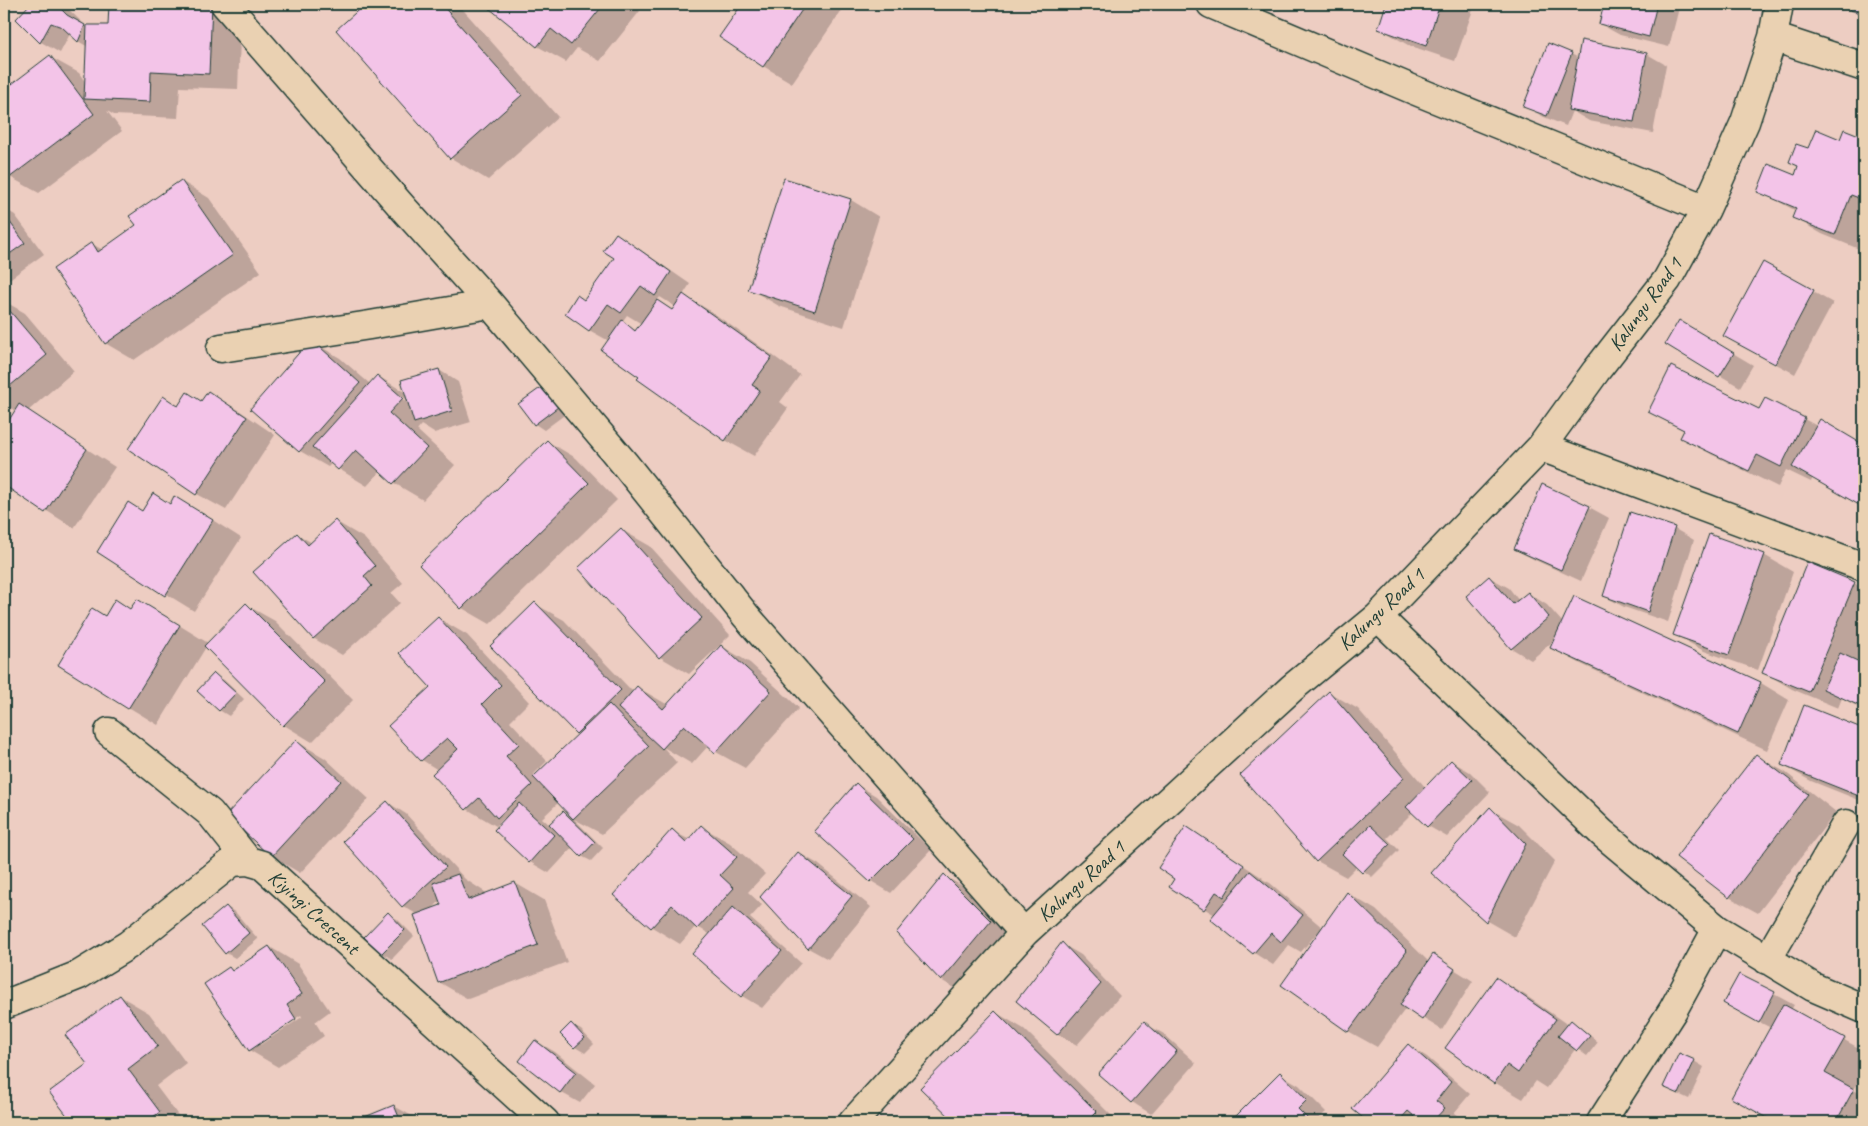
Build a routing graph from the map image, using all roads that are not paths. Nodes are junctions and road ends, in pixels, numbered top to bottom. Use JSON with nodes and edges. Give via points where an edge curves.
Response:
{"nodes":[{"id":1,"x":225,"y":4,"type":"edge"},
{"id":2,"x":1211,"y":4,"type":"edge"},
{"id":3,"x":1779,"y":4,"type":"edge"},
{"id":4,"x":1773,"y":37,"type":"junction"},
{"id":5,"x":1864,"y":67,"type":"edge"},
{"id":6,"x":1706,"y":210,"type":"junction"},
{"id":7,"x":490,"y":304,"type":"junction"},
{"id":8,"x":221,"y":348,"type":"dead end"},
{"id":9,"x":1540,"y":447,"type":"junction"},
{"id":10,"x":1864,"y":567,"type":"edge"},
{"id":11,"x":1378,"y":617,"type":"junction"},
{"id":12,"x":109,"y":732,"type":"dead end"},
{"id":13,"x":1846,"y":824,"type":"dead end"},
{"id":14,"x":248,"y":861,"type":"junction"},
{"id":15,"x":1717,"y":929,"type":"junction"},
{"id":16,"x":1024,"y":933,"type":"junction"},
{"id":17,"x":1767,"y":960,"type":"junction"},
{"id":18,"x":4,"y":1005,"type":"edge"},
{"id":19,"x":1864,"y":1010,"type":"edge"},
{"id":20,"x":545,"y":1122,"type":"edge"},
{"id":21,"x":853,"y":1122,"type":"edge"},
{"id":22,"x":1601,"y":1122,"type":"edge"}],
"edges":[{"from":1,"to":7,"type":"street"},
{"from":2,"to":6,"type":"street"},
{"from":3,"to":4,"type":"street","name":"Kalungu Road 1"},
{"from":4,"to":5,"type":"street"},
{"from":4,"to":6,"type":"street","name":"Kalungu Road 1","via":[[1745,122]]},
{"from":6,"to":9,"type":"street","name":"Kalungu Road 1","via":[[1667,280]]},
{"from":7,"to":8,"type":"street"},
{"from":7,"to":16,"type":"street","via":[[624,463],[746,616]]},
{"from":9,"to":10,"type":"street"},
{"from":9,"to":11,"type":"street","name":"Kalungu Road 1"},
{"from":11,"to":15,"type":"street","via":[[1602,833]]},
{"from":11,"to":16,"type":"street","name":"Kalungu Road 1","via":[[1292,688]]},
{"from":12,"to":14,"type":"street","via":[[210,813]]},
{"from":13,"to":17,"type":"street"},
{"from":14,"to":18,"type":"street","name":"Kiyingi Crescent","via":[[232,862],[128,945],[79,975]]},
{"from":14,"to":20,"type":"street","name":"Kiyingi Crescent","via":[[262,865]]},
{"from":15,"to":17,"type":"street"},
{"from":15,"to":22,"type":"street","via":[[1672,1010]]},
{"from":16,"to":21,"type":"street","name":"Kalungu Road 1"},
{"from":17,"to":19,"type":"street","via":[[1813,987]]}]}
